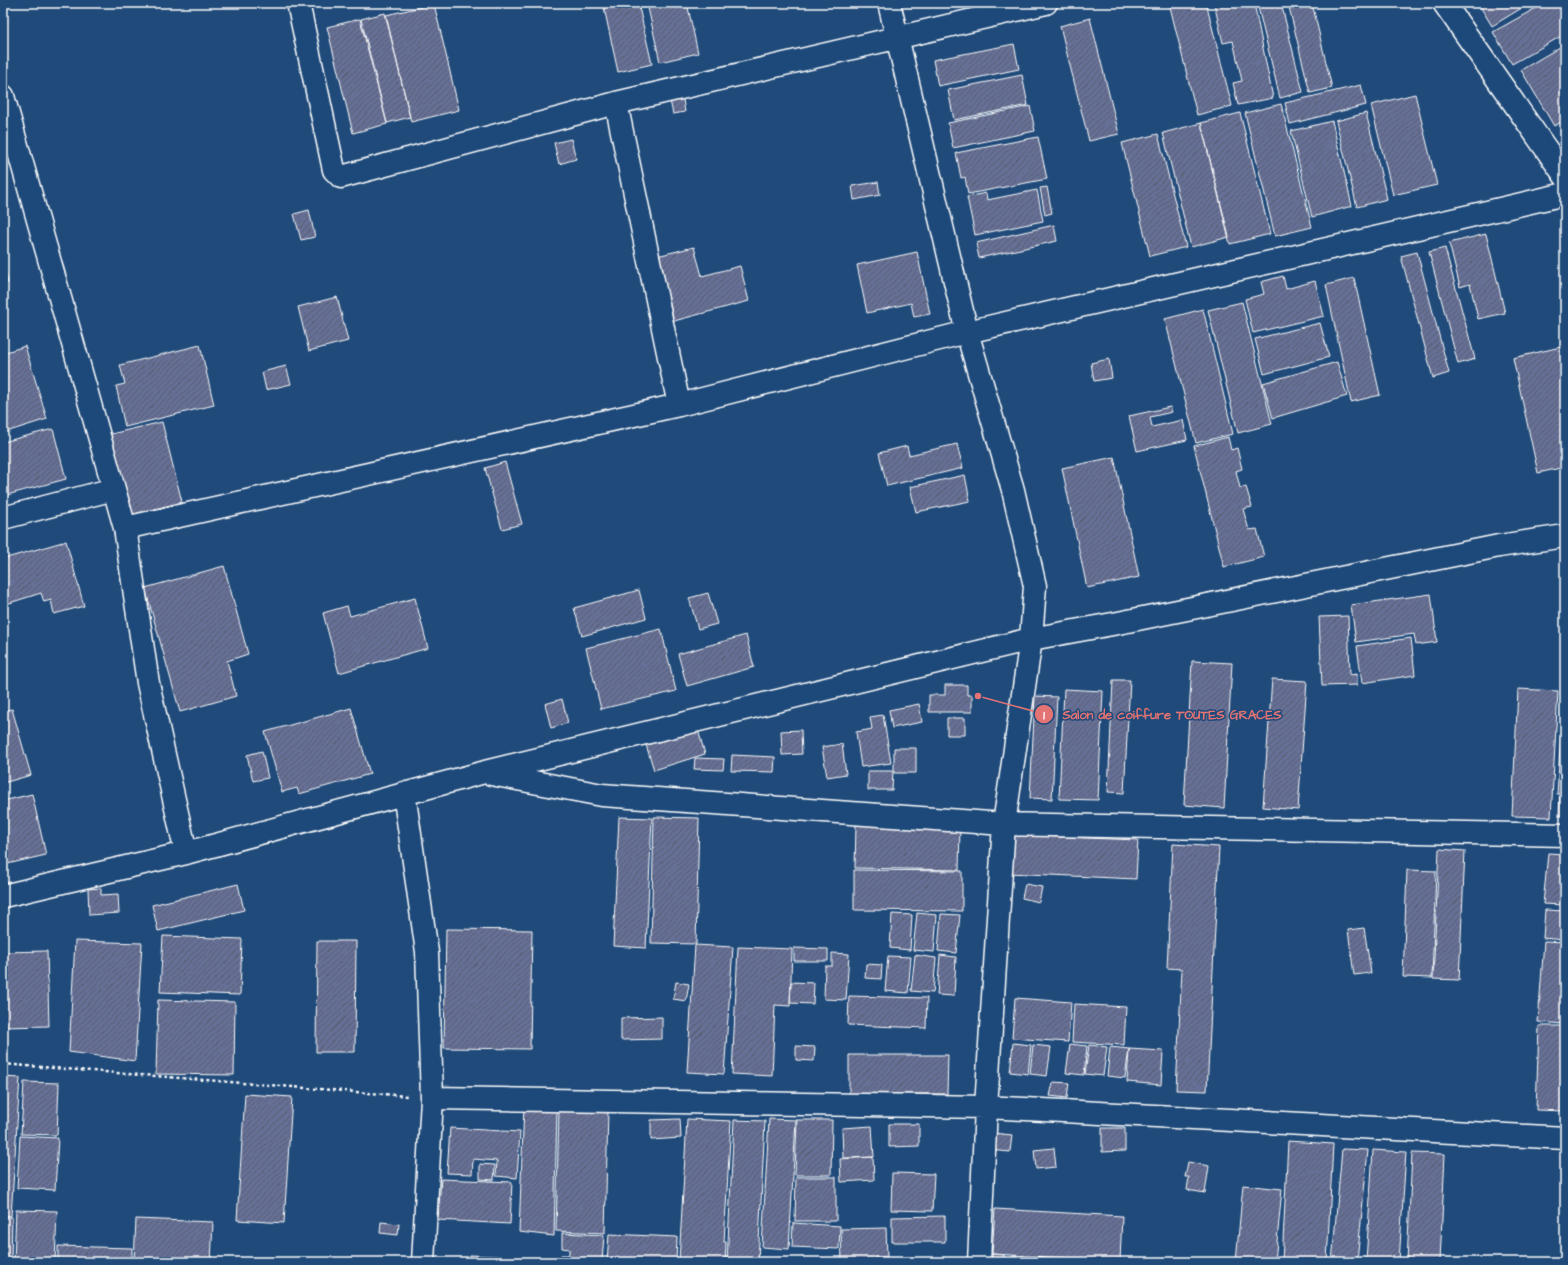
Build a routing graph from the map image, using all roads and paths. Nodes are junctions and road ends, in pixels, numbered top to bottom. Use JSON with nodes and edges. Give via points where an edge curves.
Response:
{"nodes":[{"id":1,"x":298,"y":3,"type":"edge"},
{"id":2,"x":889,"y":3,"type":"edge"},
{"id":3,"x":1046,"y":3,"type":"edge"},
{"id":4,"x":1444,"y":3,"type":"edge"},
{"id":5,"x":898,"y":38,"type":"junction"},
{"id":6,"x":3,"y":96,"type":"edge"},
{"id":7,"x":616,"y":103,"type":"junction"},
{"id":8,"x":1565,"y":176,"type":"edge"},
{"id":9,"x":1565,"y":194,"type":"edge"},
{"id":10,"x":967,"y":332,"type":"junction"},
{"id":11,"x":679,"y":405,"type":"junction"},
{"id":12,"x":114,"y":489,"type":"junction"},
{"id":13,"x":3,"y":518,"type":"edge"},
{"id":14,"x":125,"y":528,"type":"junction"},
{"id":15,"x":1565,"y":536,"type":"edge"},
{"id":16,"x":1031,"y":638,"type":"junction"},
{"id":17,"x":485,"y":772,"type":"junction"},
{"id":18,"x":404,"y":793,"type":"junction"},
{"id":19,"x":1004,"y":824,"type":"junction"},
{"id":20,"x":1565,"y":835,"type":"edge"},
{"id":21,"x":186,"y":853,"type":"junction"},
{"id":22,"x":3,"y":896,"type":"edge"},
{"id":23,"x":3,"y":1064,"type":"edge"},
{"id":24,"x":432,"y":1098,"type":"junction"},
{"id":25,"x":986,"y":1107,"type":"junction"},
{"id":26,"x":1565,"y":1138,"type":"edge"},
{"id":27,"x":423,"y":1262,"type":"edge"},
{"id":28,"x":979,"y":1262,"type":"edge"}],
"edges":[{"from":1,"to":7,"type":"street","via":[[334,170],[341,177]]},
{"from":2,"to":5,"type":"street"},
{"from":3,"to":5,"type":"street"},
{"from":4,"to":8,"type":"street"},
{"from":5,"to":7,"type":"street"},
{"from":5,"to":10,"type":"street"},
{"from":6,"to":12,"type":"street"},
{"from":7,"to":11,"type":"street"},
{"from":9,"to":10,"type":"street"},
{"from":10,"to":11,"type":"street"},
{"from":10,"to":16,"type":"street","via":[[1013,490],[1035,586]]},
{"from":11,"to":14,"type":"street"},
{"from":12,"to":13,"type":"street"},
{"from":12,"to":14,"type":"street"},
{"from":14,"to":21,"type":"street","via":[[148,683]]},
{"from":15,"to":16,"type":"street","via":[[1499,546],[1118,623]]},
{"from":16,"to":17,"type":"street"},
{"from":16,"to":19,"type":"street"},
{"from":17,"to":18,"type":"street"},
{"from":17,"to":19,"type":"street","via":[[602,795]]},
{"from":18,"to":21,"type":"street"},
{"from":18,"to":24,"type":"street","via":[[427,952]]},
{"from":19,"to":20,"type":"street"},
{"from":19,"to":25,"type":"street"},
{"from":21,"to":22,"type":"street"},
{"from":23,"to":24,"type":"path"},
{"from":24,"to":25,"type":"street"},
{"from":24,"to":27,"type":"street"},
{"from":25,"to":26,"type":"street"},
{"from":25,"to":28,"type":"street"}]}
